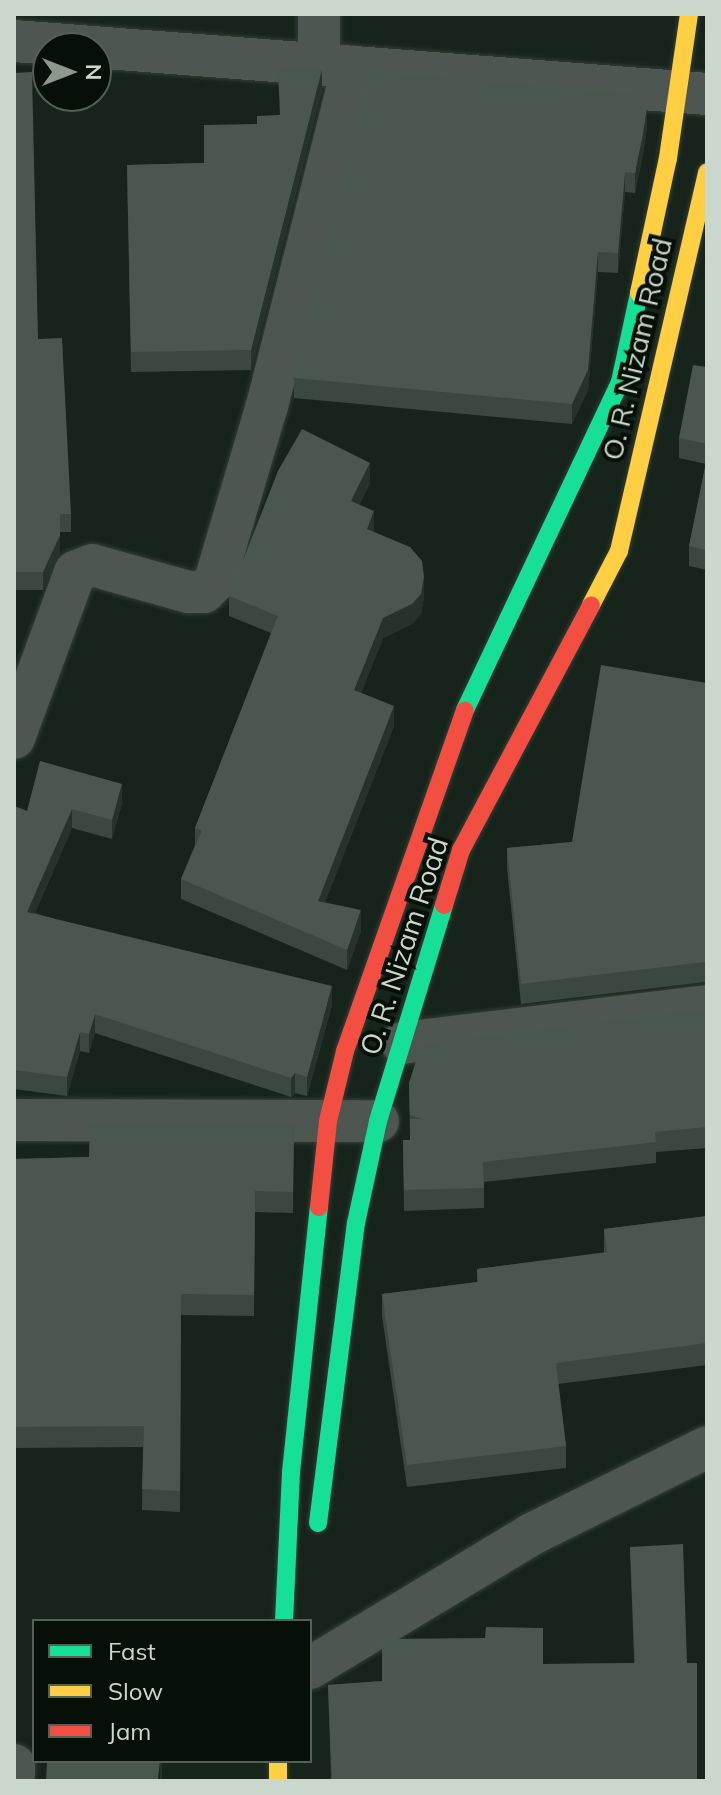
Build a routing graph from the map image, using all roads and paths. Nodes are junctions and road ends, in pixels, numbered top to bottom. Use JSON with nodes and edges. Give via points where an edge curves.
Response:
{"nodes":[{"id":1,"x":319,"y":14,"type":"edge"},
{"id":2,"x":689,"y":14,"type":"edge"},
{"id":3,"x":14,"y":41,"type":"edge"},
{"id":4,"x":336,"y":66,"type":"junction"},
{"id":5,"x":692,"y":92,"type":"edge"},
{"id":6,"x":707,"y":172,"type":"edge"},
{"id":7,"x":14,"y":738,"type":"edge"},
{"id":8,"x":707,"y":1006,"type":"edge"},
{"id":9,"x":402,"y":1043,"type":"junction"},
{"id":10,"x":14,"y":1120,"type":"edge"},
{"id":11,"x":328,"y":1121,"type":"junction"},
{"id":12,"x":378,"y":1121,"type":"junction"},
{"id":13,"x":706,"y":1448,"type":"edge"},
{"id":14,"x":316,"y":1544,"type":"dead end"},
{"id":15,"x":284,"y":1619,"type":"edge"},
{"id":16,"x":312,"y":1667,"type":"edge"},
{"id":17,"x":14,"y":1765,"type":"edge"},
{"id":18,"x":14,"y":1774,"type":"edge"}],
"edges":[{"from":1,"to":4,"type":"street"},
{"from":2,"to":5,"type":"main road"},
{"from":3,"to":4,"type":"street"},
{"from":4,"to":5,"type":"street"},
{"from":4,"to":7,"type":"street","via":[[267,406],[215,581],[204,592],[189,592],[92,565],[75,572]]},
{"from":5,"to":11,"type":"main road","via":[[620,382],[477,677],[345,1051]]},
{"from":6,"to":9,"type":"main road","name":"O. R. Nizam Road","via":[[619,551],[461,850]]},
{"from":8,"to":9,"type":"street"},
{"from":9,"to":12,"type":"main road","name":"O. R. Nizam Road"},
{"from":10,"to":11,"type":"street"},
{"from":11,"to":12,"type":"street"},
{"from":11,"to":15,"type":"main road","via":[[291,1472]]},
{"from":12,"to":14,"type":"main road","name":"O. R. Nizam Road","via":[[356,1223]]},
{"from":13,"to":16,"type":"street","via":[[532,1534]]},
{"from":17,"to":18,"type":"street"}]}
